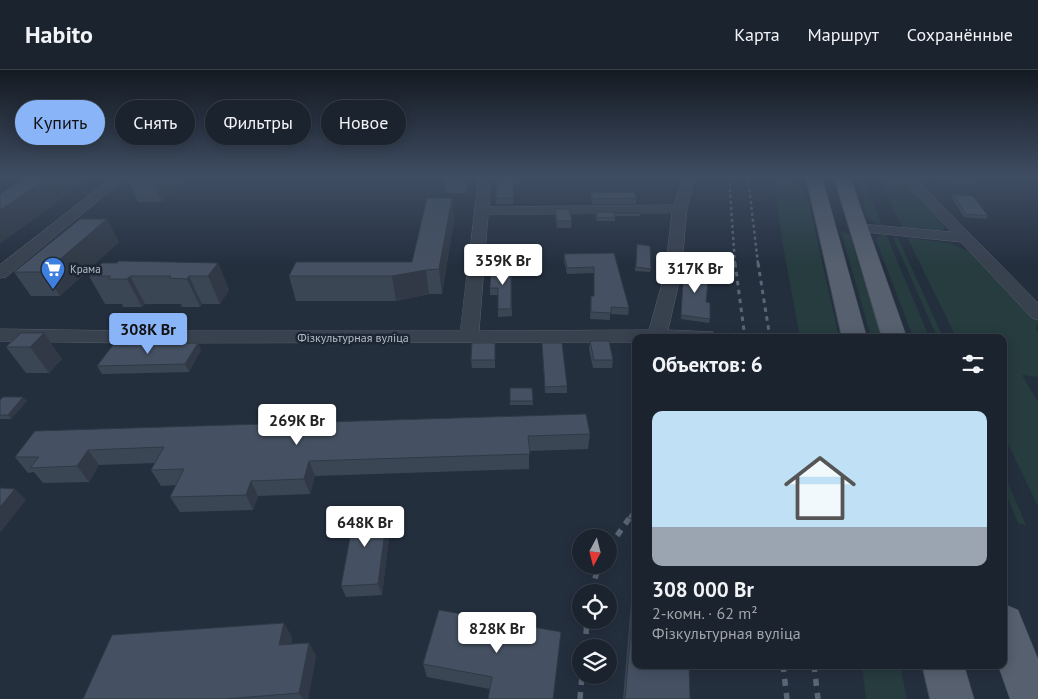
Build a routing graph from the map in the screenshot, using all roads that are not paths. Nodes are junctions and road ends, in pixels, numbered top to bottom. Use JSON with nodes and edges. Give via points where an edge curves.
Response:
{"nodes":[{"id":1,"x":84,"y":206,"type":"edge"},
{"id":2,"x":482,"y":206,"type":"edge"},
{"id":3,"x":821,"y":206,"type":"edge"},
{"id":4,"x":852,"y":206,"type":"edge"},
{"id":5,"x":935,"y":206,"type":"edge"},
{"id":6,"x":680,"y":209,"type":"joint"},
{"id":7,"x":482,"y":210,"type":"junction"},
{"id":8,"x":826,"y":225,"type":"junction"},
{"id":9,"x":860,"y":228,"type":"junction"},
{"id":10,"x":966,"y":238,"type":"junction"},
{"id":11,"x":0,"y":273,"type":"edge"},
{"id":12,"x":1038,"y":314,"type":"edge"},
{"id":13,"x":658,"y":334,"type":"edge"},
{"id":14,"x":854,"y":334,"type":"edge"},
{"id":15,"x":895,"y":334,"type":"edge"},
{"id":16,"x":0,"y":335,"type":"edge"},
{"id":17,"x":632,"y":336,"type":"edge"},
{"id":18,"x":469,"y":337,"type":"junction"},
{"id":19,"x":1007,"y":632,"type":"edge"},
{"id":20,"x":944,"y":669,"type":"edge"},
{"id":21,"x":952,"y":699,"type":"edge"},
{"id":22,"x":1032,"y":699,"type":"edge"}],
"edges":[{"from":1,"to":11,"type":"street"},
{"from":2,"to":7,"type":"street"},
{"from":3,"to":8,"type":"main road"},
{"from":4,"to":9,"type":"main road"},
{"from":5,"to":10,"type":"street"},
{"from":6,"to":7,"type":"street"},
{"from":6,"to":13,"type":"street","via":[[673,273]]},
{"from":7,"to":18,"type":"street"},
{"from":8,"to":9,"type":"main road"},
{"from":8,"to":14,"type":"main road"},
{"from":9,"to":10,"type":"street"},
{"from":9,"to":15,"type":"main road"},
{"from":10,"to":12,"type":"street"},
{"from":16,"to":18,"type":"street","name":"Фізкультурная вуліца"},
{"from":17,"to":18,"type":"street","name":"Фізкультурная вуліца"},
{"from":19,"to":22,"type":"main road"},
{"from":20,"to":21,"type":"main road"}]}
